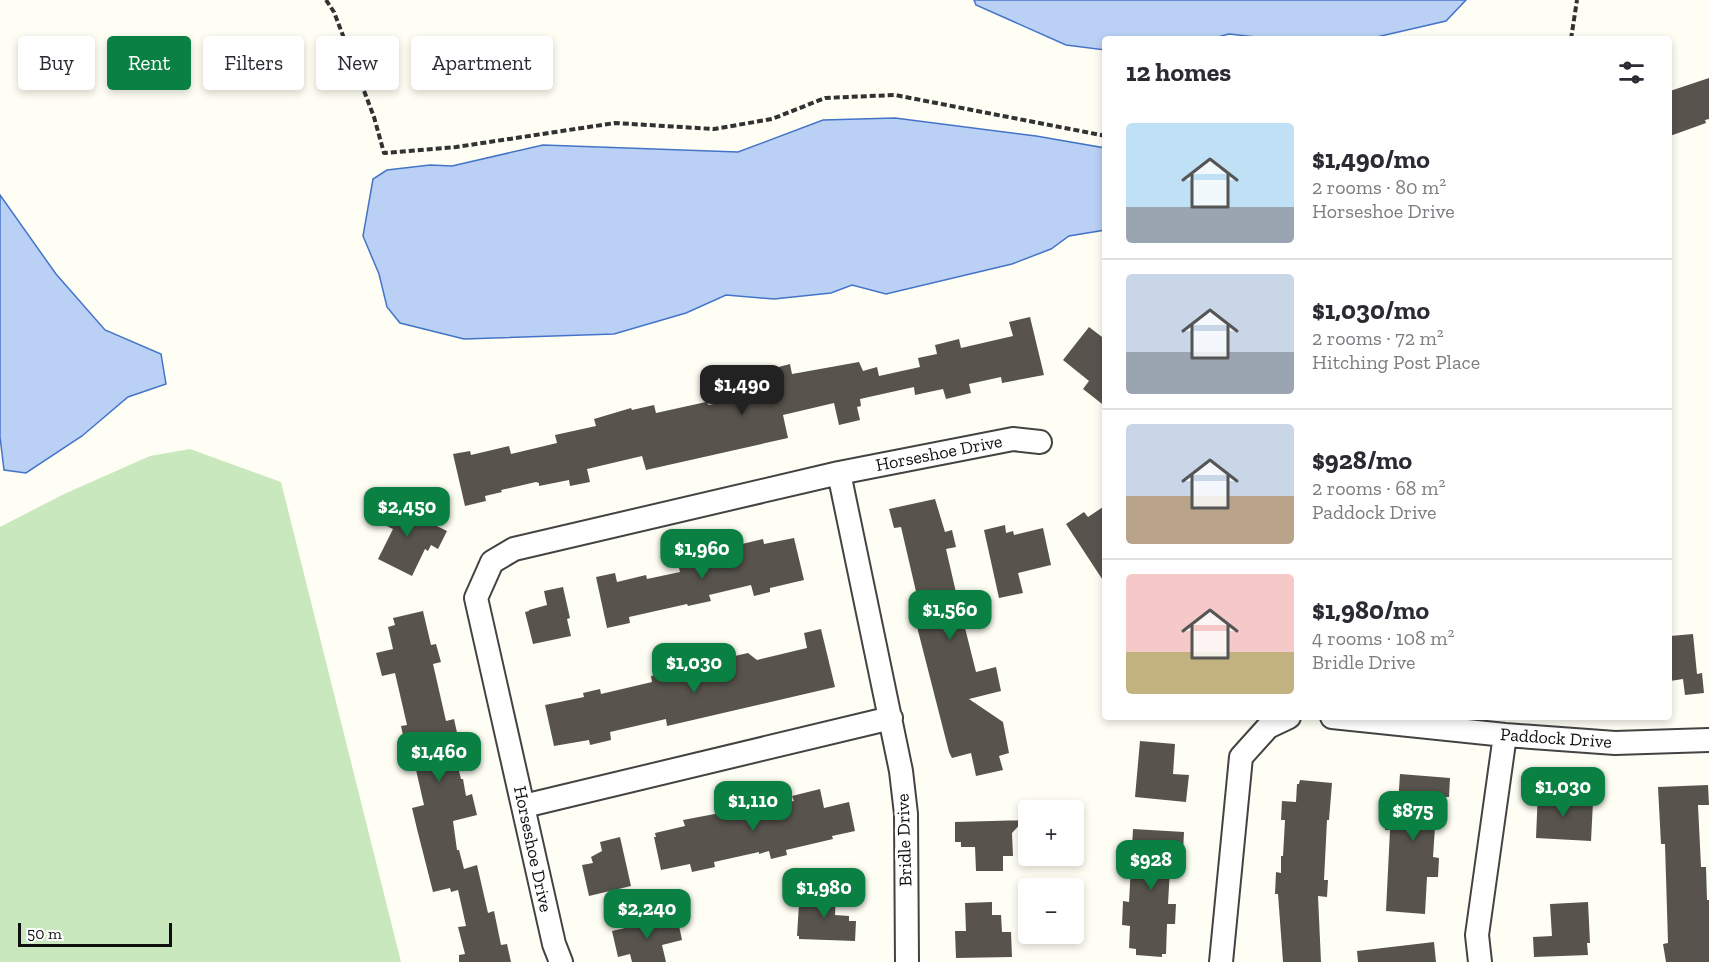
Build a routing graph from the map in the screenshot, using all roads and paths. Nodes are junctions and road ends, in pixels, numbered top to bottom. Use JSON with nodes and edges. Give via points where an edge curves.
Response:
{"nodes":[{"id":1,"x":326,"y":0,"type":"edge"},
{"id":2,"x":1576,"y":0,"type":"edge"},
{"id":3,"x":1570,"y":36,"type":"edge"},
{"id":4,"x":1102,"y":135,"type":"edge"},
{"id":5,"x":1040,"y":442,"type":"dead end"},
{"id":6,"x":839,"y":473,"type":"junction"},
{"id":7,"x":891,"y":718,"type":"junction"},
{"id":8,"x":1283,"y":720,"type":"edge"},
{"id":9,"x":1361,"y":720,"type":"edge"},
{"id":10,"x":1505,"y":735,"type":"junction"},
{"id":11,"x":1709,"y":740,"type":"edge"},
{"id":12,"x":524,"y":806,"type":"junction"},
{"id":13,"x":561,"y":962,"type":"edge"},
{"id":14,"x":907,"y":962,"type":"edge"},
{"id":15,"x":1221,"y":962,"type":"edge"},
{"id":16,"x":1480,"y":962,"type":"edge"}],
"edges":[{"from":1,"to":4,"type":"path","via":[[374,117],[384,153],[456,147],[615,123],[714,129],[772,119],[825,98],[895,95]]},
{"from":2,"to":3,"type":"path"},
{"from":5,"to":6,"type":"street","name":"Horseshoe Drive","via":[[1013,439]]},
{"from":6,"to":7,"type":"street"},
{"from":6,"to":12,"type":"street","name":"Horseshoe Drive","via":[[514,549],[492,562],[476,598]]},
{"from":7,"to":12,"type":"street"},
{"from":7,"to":14,"type":"street","name":"Bridle Drive","via":[[906,814]]},
{"from":8,"to":15,"type":"street","via":[[1268,727],[1241,757]]},
{"from":9,"to":10,"type":"street","name":"Paddock Drive"},
{"from":10,"to":11,"type":"street","name":"Paddock Drive","via":[[1615,743]]},
{"from":10,"to":16,"type":"street","via":[[1477,935]]},
{"from":12,"to":13,"type":"street","name":"Horseshoe Drive"}]}
